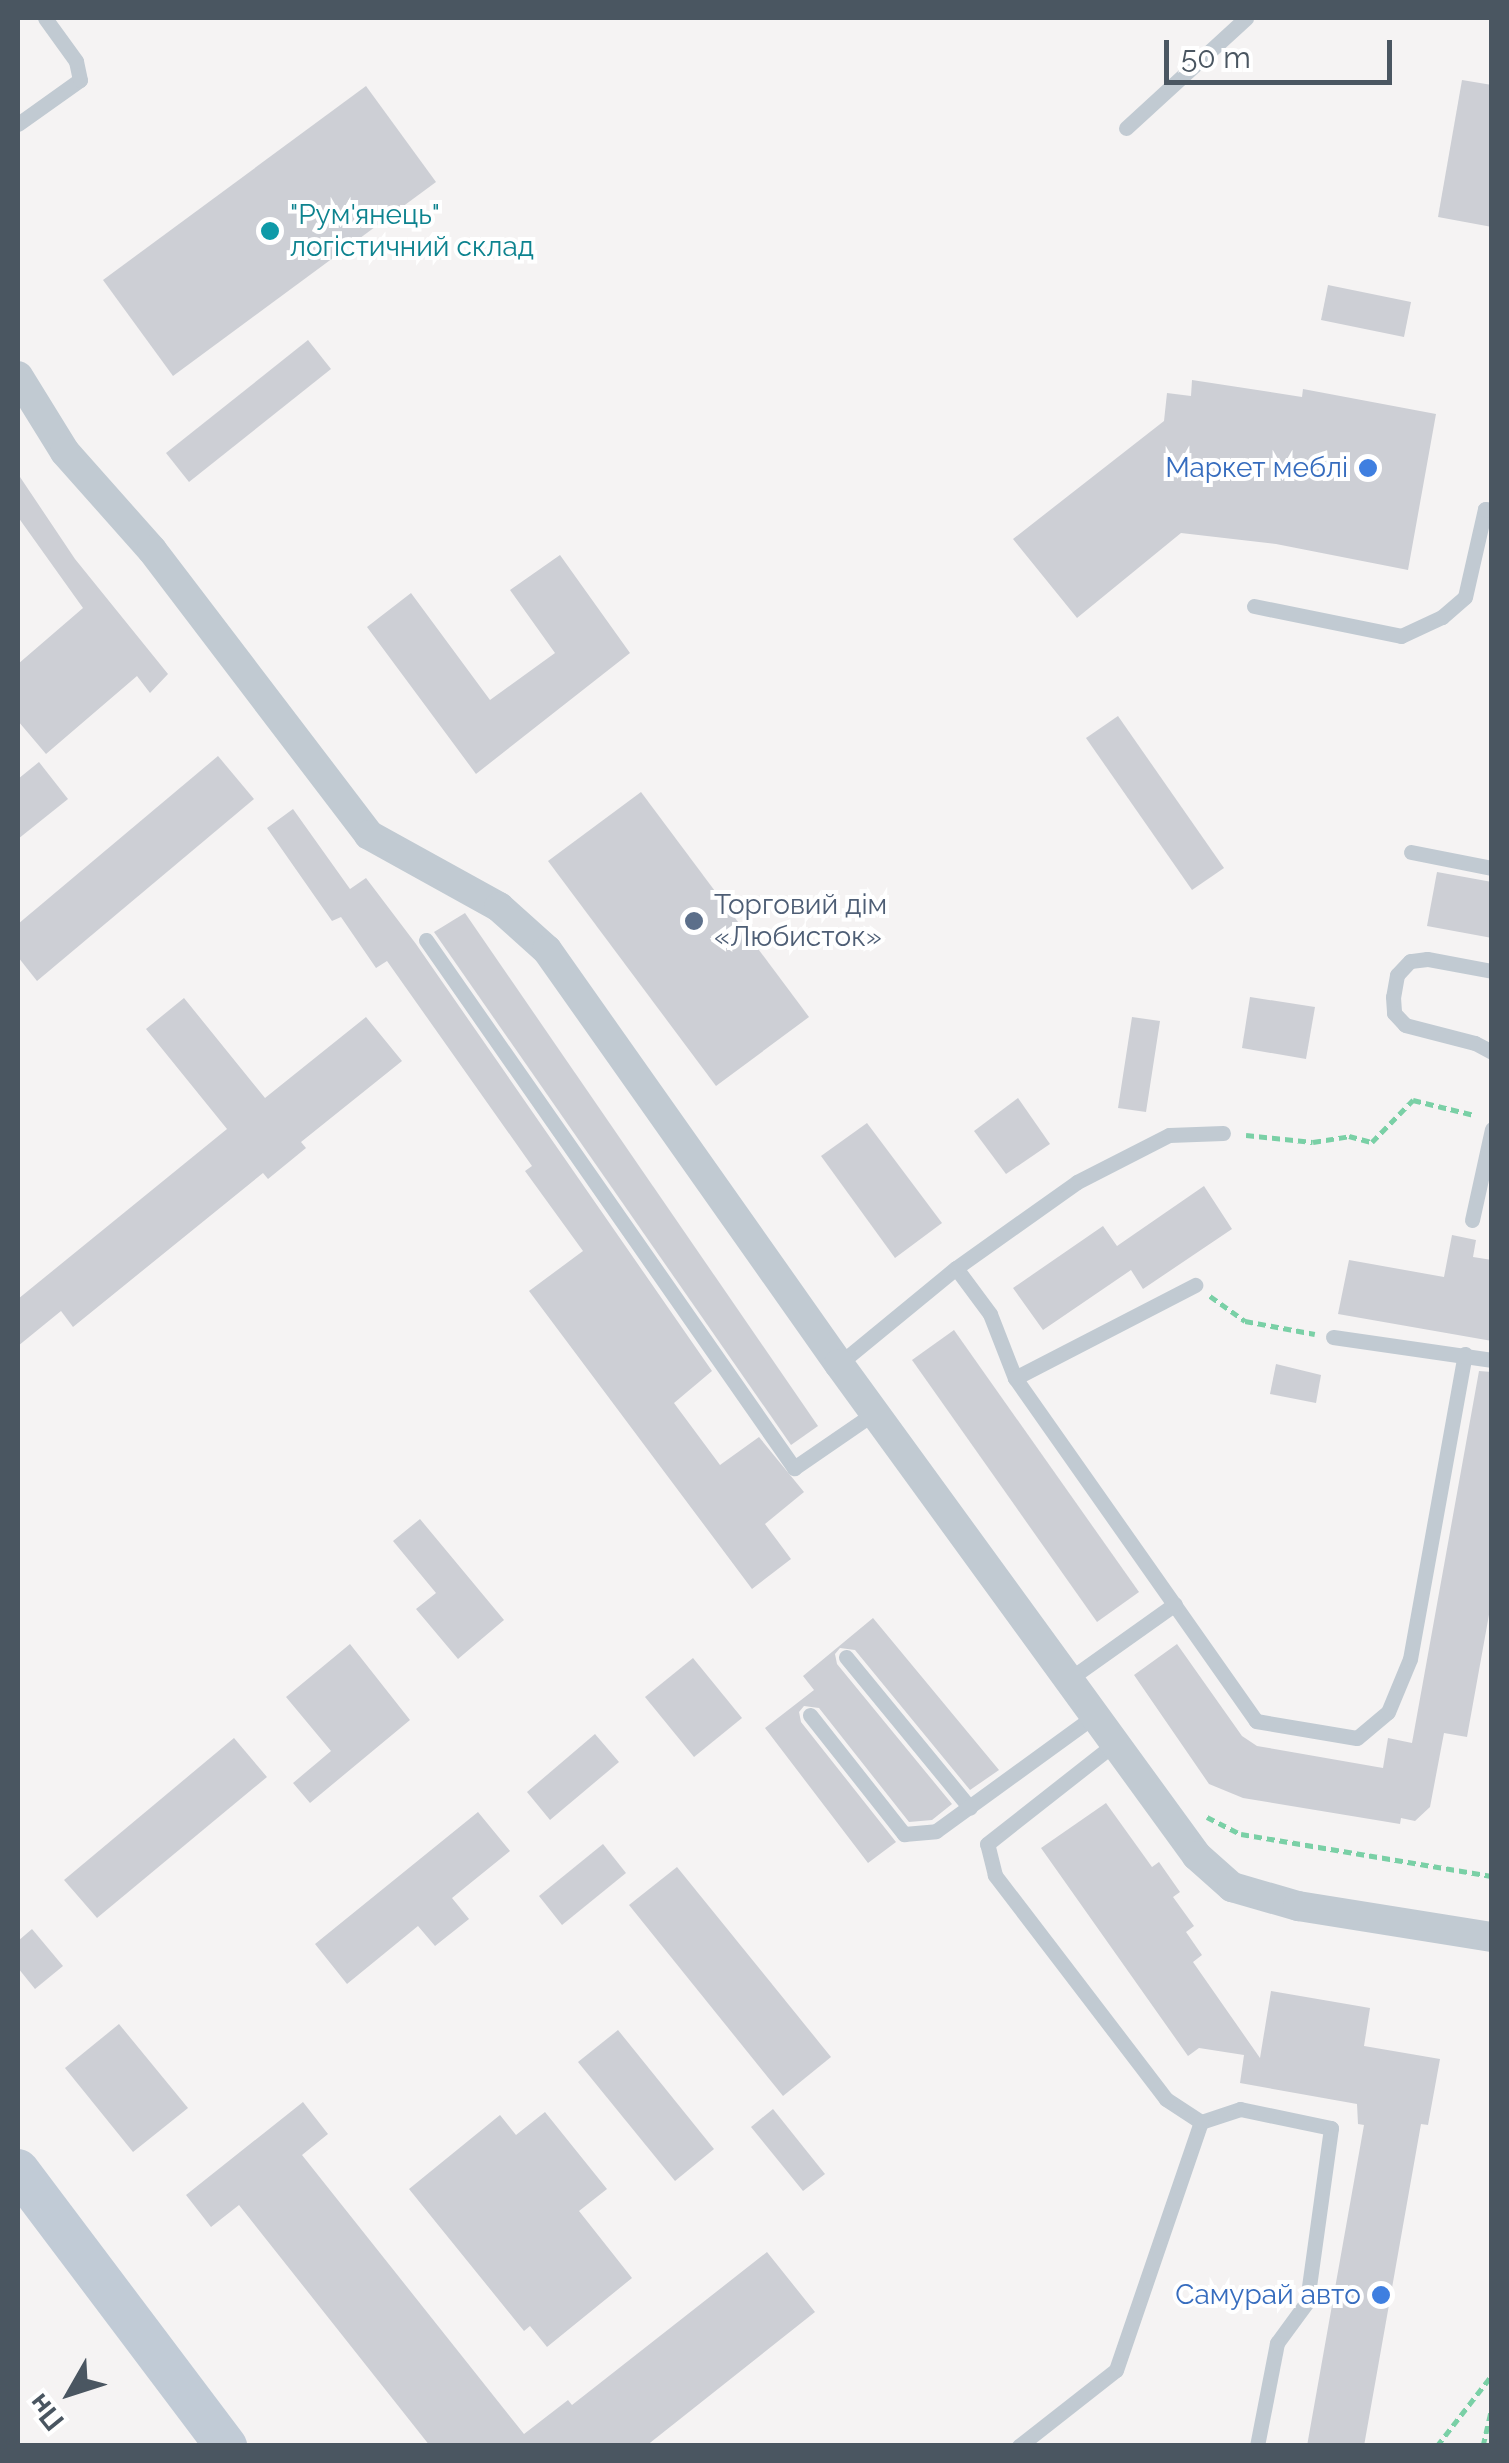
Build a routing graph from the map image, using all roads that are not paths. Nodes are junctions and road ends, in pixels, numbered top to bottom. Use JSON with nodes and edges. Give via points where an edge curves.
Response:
{"nodes":[{"id":1,"x":45,"y":18,"type":"edge"},
{"id":2,"x":1246,"y":18,"type":"edge"},
{"id":3,"x":18,"y":124,"type":"edge"},
{"id":4,"x":1126,"y":128,"type":"dead end"},
{"id":5,"x":18,"y":376,"type":"edge"},
{"id":6,"x":1492,"y":510,"type":"edge"},
{"id":7,"x":1254,"y":606,"type":"dead end"},
{"id":8,"x":1411,"y":852,"type":"dead end"},
{"id":9,"x":1492,"y":868,"type":"edge"},
{"id":10,"x":426,"y":940,"type":"dead end"},
{"id":11,"x":1492,"y":971,"type":"edge"},
{"id":12,"x":1492,"y":1052,"type":"edge"},
{"id":13,"x":1486,"y":1123,"type":"edge"},
{"id":14,"x":1223,"y":1133,"type":"road end"},
{"id":15,"x":1472,"y":1220,"type":"dead end"},
{"id":16,"x":956,"y":1268,"type":"junction"},
{"id":17,"x":1195,"y":1285,"type":"road end"},
{"id":18,"x":1332,"y":1337,"type":"road end"},
{"id":19,"x":1465,"y":1354,"type":"junction"},
{"id":20,"x":1492,"y":1360,"type":"edge"},
{"id":21,"x":838,"y":1364,"type":"junction"},
{"id":22,"x":1014,"y":1378,"type":"junction"},
{"id":23,"x":874,"y":1412,"type":"junction"},
{"id":24,"x":1175,"y":1604,"type":"junction"},
{"id":25,"x":846,"y":1657,"type":"dead end"},
{"id":26,"x":1068,"y":1680,"type":"junction"},
{"id":27,"x":810,"y":1715,"type":"dead end"},
{"id":28,"x":1094,"y":1716,"type":"junction"},
{"id":29,"x":1114,"y":1744,"type":"junction"},
{"id":30,"x":970,"y":1808,"type":"junction"},
{"id":31,"x":1492,"y":1938,"type":"edge"},
{"id":32,"x":1200,"y":2122,"type":"junction"},
{"id":33,"x":18,"y":2170,"type":"edge"},
{"id":34,"x":226,"y":2446,"type":"edge"},
{"id":35,"x":1020,"y":2446,"type":"edge"},
{"id":36,"x":1257,"y":2446,"type":"edge"}],
"edges":[{"from":1,"to":3,"type":"lane","via":[[76,61],[80,80]]},
{"from":2,"to":4,"type":"lane"},
{"from":5,"to":21,"type":"street","via":[[65,452],[152,550],[369,834],[499,907],[547,950]]},
{"from":6,"to":7,"type":"lane","via":[[1485,508],[1465,597],[1442,617],[1401,636]]},
{"from":8,"to":9,"type":"lane"},
{"from":10,"to":23,"type":"lane","via":[[794,1468]]},
{"from":11,"to":12,"type":"lane","via":[[1410,961],[1397,975],[1394,998],[1394,1013],[1405,1025]]},
{"from":13,"to":15,"type":"lane"},
{"from":14,"to":16,"type":"lane","via":[[1169,1135],[1124,1156]]},
{"from":16,"to":21,"type":"lane"},
{"from":16,"to":22,"type":"lane","via":[[990,1314]]},
{"from":17,"to":22,"type":"lane"},
{"from":18,"to":19,"type":"lane"},
{"from":19,"to":20,"type":"lane"},
{"from":19,"to":24,"type":"lane","via":[[1410,1659],[1388,1712],[1357,1738],[1256,1721]]},
{"from":21,"to":23,"type":"street"},
{"from":22,"to":24,"type":"lane"},
{"from":23,"to":26,"type":"street"},
{"from":24,"to":26,"type":"lane"},
{"from":25,"to":30,"type":"lane"},
{"from":26,"to":28,"type":"street"},
{"from":27,"to":30,"type":"lane","via":[[904,1834],[936,1831]]},
{"from":28,"to":29,"type":"street"},
{"from":28,"to":30,"type":"lane"},
{"from":29,"to":31,"type":"street","via":[[1196,1856],[1232,1888],[1298,1906]]},
{"from":29,"to":32,"type":"lane","via":[[987,1844],[995,1875],[1155,2084]]},
{"from":32,"to":35,"type":"lane","via":[[1116,2370]]},
{"from":32,"to":36,"type":"lane","via":[[1240,2109],[1332,2128],[1308,2302],[1277,2343]]},
{"from":33,"to":34,"type":"main road"}]}
